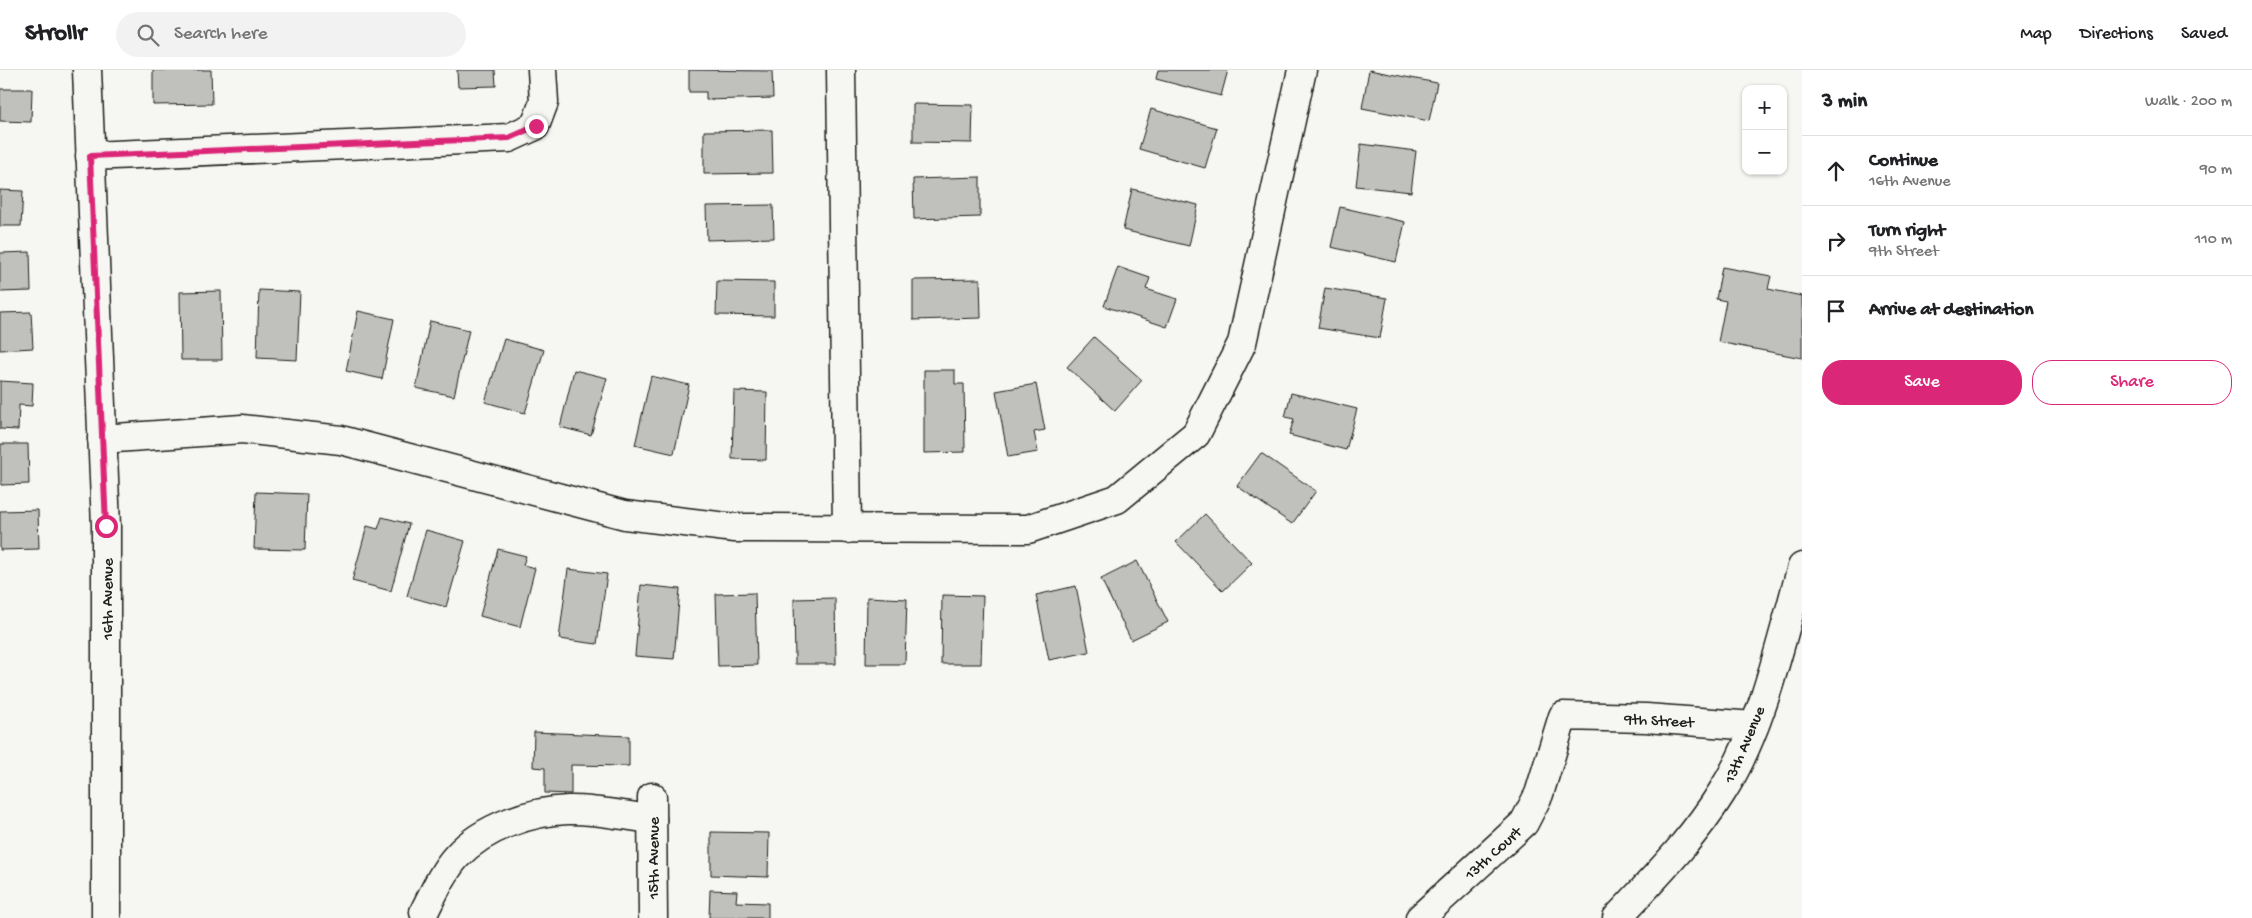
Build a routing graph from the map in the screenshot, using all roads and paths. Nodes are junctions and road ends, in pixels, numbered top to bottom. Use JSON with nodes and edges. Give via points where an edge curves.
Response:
{"nodes":[{"id":1,"x":87,"y":70,"type":"edge"},
{"id":2,"x":542,"y":70,"type":"edge"},
{"id":3,"x":841,"y":70,"type":"edge"},
{"id":4,"x":1302,"y":70,"type":"edge"},
{"id":5,"x":90,"y":156,"type":"junction"},
{"id":6,"x":102,"y":439,"type":"junction"},
{"id":7,"x":846,"y":529,"type":"junction"},
{"id":8,"x":1802,"y":566,"type":"edge"},
{"id":9,"x":1563,"y":716,"type":"joint"},
{"id":10,"x":1754,"y":726,"type":"junction"},
{"id":11,"x":424,"y":912,"type":"dead end"},
{"id":12,"x":106,"y":918,"type":"edge"},
{"id":13,"x":653,"y":918,"type":"edge"},
{"id":14,"x":1420,"y":918,"type":"edge"},
{"id":15,"x":1617,"y":918,"type":"edge"}],
"edges":[{"from":1,"to":5,"type":"street","name":"16th Avenue"},
{"from":2,"to":5,"type":"street","via":[[544,102],[536,126],[509,138]]},
{"from":3,"to":7,"type":"street"},
{"from":4,"to":7,"type":"street","via":[[1242,344],[1196,434],[1117,500],[1028,529]]},
{"from":5,"to":6,"type":"street","name":"16th Avenue"},
{"from":6,"to":7,"type":"street","via":[[242,429],[341,440],[625,515],[735,528]]},
{"from":6,"to":12,"type":"street","name":"16th Avenue","via":[[106,526]]},
{"from":8,"to":10,"type":"street","name":"13th Avenue"},
{"from":9,"to":10,"type":"street","name":"9th Street"},
{"from":9,"to":14,"type":"street","name":"13th Court","via":[[1538,794],[1524,823]]},
{"from":10,"to":15,"type":"street","name":"13th Avenue","via":[[1735,770],[1687,842]]},
{"from":11,"to":13,"type":"street","name":"15th Avenue","via":[[457,856],[480,837],[508,824],[538,814],[568,810],[652,808]]}]}
